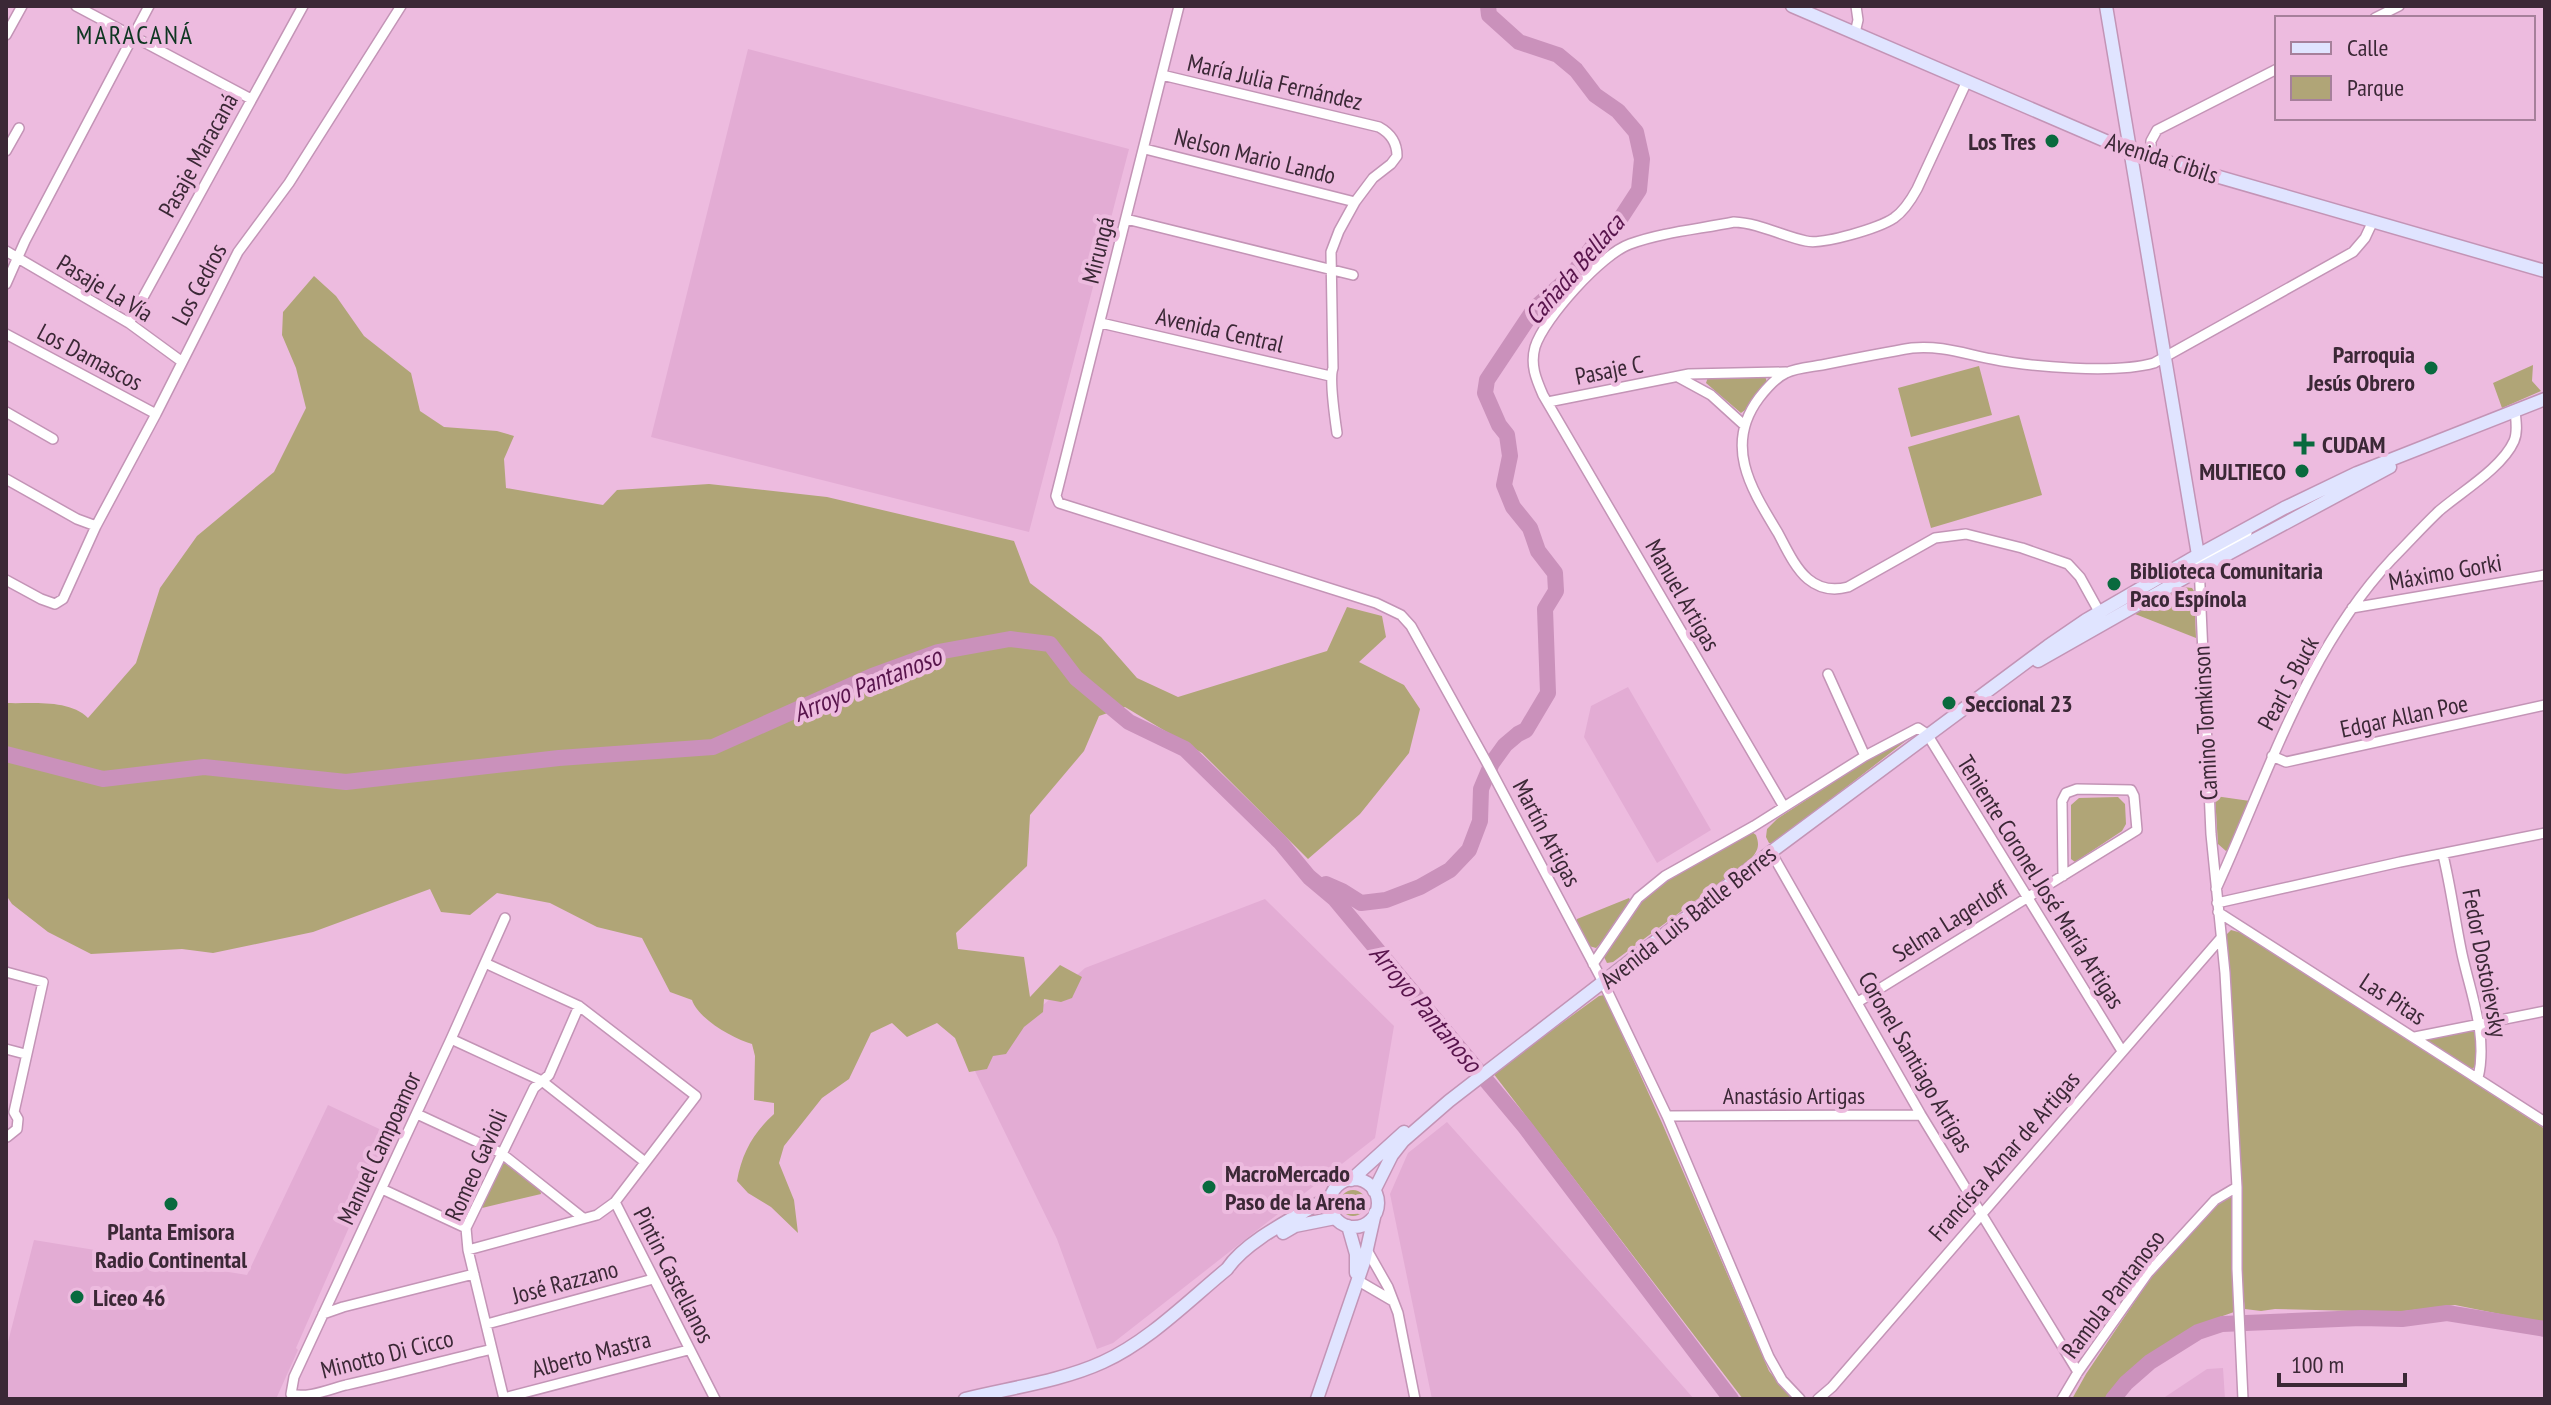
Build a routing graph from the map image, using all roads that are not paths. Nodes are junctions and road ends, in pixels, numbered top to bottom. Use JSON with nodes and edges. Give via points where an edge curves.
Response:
{"nodes":[{"id":1,"x":22,"y":6,"type":"edge"},
{"id":2,"x":76,"y":6,"type":"edge"},
{"id":3,"x":149,"y":6,"type":"edge"},
{"id":4,"x":303,"y":6,"type":"edge"},
{"id":5,"x":401,"y":6,"type":"edge"},
{"id":6,"x":1179,"y":6,"type":"edge"},
{"id":7,"x":1792,"y":6,"type":"edge"},
{"id":8,"x":1856,"y":6,"type":"edge"},
{"id":9,"x":2106,"y":6,"type":"edge"},
{"id":10,"x":2399,"y":6,"type":"edge"},
{"id":11,"x":2379,"y":16,"type":"edge"},
{"id":12,"x":1855,"y":33,"type":"junction"},
{"id":13,"x":6,"y":35,"type":"edge"},
{"id":14,"x":132,"y":36,"type":"junction"},
{"id":15,"x":2275,"y":70,"type":"edge"},
{"id":16,"x":1162,"y":75,"type":"junction"},
{"id":17,"x":1967,"y":81,"type":"junction"},
{"id":18,"x":251,"y":99,"type":"junction"},
{"id":19,"x":19,"y":128,"type":"dead end"},
{"id":20,"x":1145,"y":149,"type":"junction"},
{"id":21,"x":6,"y":151,"type":"edge"},
{"id":22,"x":2129,"y":151,"type":"junction"},
{"id":23,"x":2151,"y":157,"type":"junction"},
{"id":24,"x":1355,"y":202,"type":"junction"},
{"id":25,"x":1126,"y":219,"type":"junction"},
{"id":26,"x":2373,"y":221,"type":"junction"},
{"id":27,"x":6,"y":251,"type":"edge"},
{"id":28,"x":18,"y":259,"type":"junction"},
{"id":29,"x":1331,"y":268,"type":"junction"},
{"id":30,"x":2545,"y":271,"type":"edge"},
{"id":31,"x":1353,"y":275,"type":"dead end"},
{"id":32,"x":6,"y":284,"type":"edge"},
{"id":33,"x":129,"y":323,"type":"junction"},
{"id":34,"x":1101,"y":323,"type":"junction"},
{"id":35,"x":6,"y":334,"type":"edge"},
{"id":36,"x":2163,"y":358,"type":"junction"},
{"id":37,"x":181,"y":361,"type":"junction"},
{"id":38,"x":1787,"y":372,"type":"junction"},
{"id":39,"x":1330,"y":376,"type":"junction"},
{"id":40,"x":1678,"y":377,"type":"junction"},
{"id":41,"x":2545,"y":399,"type":"edge"},
{"id":42,"x":1548,"y":402,"type":"junction"},
{"id":43,"x":2515,"y":411,"type":"junction"},
{"id":44,"x":6,"y":412,"type":"edge"},
{"id":45,"x":156,"y":414,"type":"junction"},
{"id":46,"x":1744,"y":425,"type":"junction"},
{"id":47,"x":1337,"y":433,"type":"dead end"},
{"id":48,"x":53,"y":439,"type":"dead end"},
{"id":49,"x":2431,"y":445,"type":"junction"},
{"id":50,"x":6,"y":479,"type":"edge"},
{"id":51,"x":1059,"y":503,"type":"joint"},
{"id":52,"x":96,"y":526,"type":"junction"},
{"id":53,"x":2199,"y":562,"type":"junction"},
{"id":54,"x":2545,"y":575,"type":"edge"},
{"id":55,"x":6,"y":580,"type":"edge"},
{"id":56,"x":2352,"y":608,"type":"junction"},
{"id":57,"x":2103,"y":618,"type":"junction"},
{"id":58,"x":1828,"y":674,"type":"dead end"},
{"id":59,"x":2545,"y":705,"type":"edge"},
{"id":60,"x":1927,"y":734,"type":"junction"},
{"id":61,"x":1865,"y":756,"type":"junction"},
{"id":62,"x":2272,"y":756,"type":"junction"},
{"id":63,"x":1784,"y":807,"type":"junction"},
{"id":64,"x":2545,"y":833,"type":"edge"},
{"id":65,"x":1771,"y":852,"type":"junction"},
{"id":66,"x":2443,"y":855,"type":"junction"},
{"id":67,"x":2063,"y":876,"type":"junction"},
{"id":68,"x":2216,"y":889,"type":"junction"},
{"id":69,"x":2027,"y":897,"type":"junction"},
{"id":70,"x":2218,"y":908,"type":"junction"},
{"id":71,"x":505,"y":918,"type":"dead end"},
{"id":72,"x":2221,"y":938,"type":"junction"},
{"id":73,"x":485,"y":963,"type":"junction"},
{"id":74,"x":1593,"y":964,"type":"junction"},
{"id":75,"x":6,"y":972,"type":"edge"},
{"id":76,"x":1603,"y":982,"type":"junction"},
{"id":77,"x":1858,"y":1002,"type":"junction"},
{"id":78,"x":579,"y":1006,"type":"junction"},
{"id":79,"x":2545,"y":1011,"type":"edge"},
{"id":80,"x":2479,"y":1024,"type":"junction"},
{"id":81,"x":2415,"y":1037,"type":"junction"},
{"id":82,"x":451,"y":1039,"type":"junction"},
{"id":83,"x":6,"y":1049,"type":"edge"},
{"id":84,"x":2122,"y":1051,"type":"junction"},
{"id":85,"x":25,"y":1054,"type":"junction"},
{"id":86,"x":2478,"y":1078,"type":"junction"},
{"id":87,"x":542,"y":1081,"type":"junction"},
{"id":88,"x":1454,"y":1097,"type":"junction"},
{"id":89,"x":10,"y":1111,"type":"edge"},
{"id":90,"x":417,"y":1114,"type":"junction"},
{"id":91,"x":1921,"y":1115,"type":"junction"},
{"id":92,"x":1667,"y":1116,"type":"junction"},
{"id":93,"x":2545,"y":1122,"type":"edge"},
{"id":94,"x":6,"y":1138,"type":"edge"},
{"id":95,"x":501,"y":1153,"type":"junction"},
{"id":96,"x":645,"y":1162,"type":"junction"},
{"id":97,"x":1351,"y":1180,"type":"junction"},
{"id":98,"x":2237,"y":1187,"type":"junction"},
{"id":99,"x":382,"y":1189,"type":"junction"},
{"id":100,"x":1374,"y":1191,"type":"junction"},
{"id":101,"x":1331,"y":1196,"type":"junction"},
{"id":102,"x":615,"y":1202,"type":"junction"},
{"id":103,"x":1982,"y":1212,"type":"junction"},
{"id":104,"x":1375,"y":1213,"type":"junction"},
{"id":105,"x":583,"y":1218,"type":"junction"},
{"id":106,"x":1335,"y":1218,"type":"junction"},
{"id":107,"x":1348,"y":1226,"type":"junction"},
{"id":108,"x":466,"y":1228,"type":"junction"},
{"id":109,"x":468,"y":1250,"type":"junction"},
{"id":110,"x":1362,"y":1254,"type":"junction"},
{"id":111,"x":1227,"y":1269,"type":"junction"},
{"id":112,"x":474,"y":1274,"type":"junction"},
{"id":113,"x":653,"y":1279,"type":"junction"},
{"id":114,"x":1357,"y":1280,"type":"junction"},
{"id":115,"x":1393,"y":1301,"type":"junction"},
{"id":116,"x":323,"y":1314,"type":"junction"},
{"id":117,"x":487,"y":1324,"type":"junction"},
{"id":118,"x":492,"y":1349,"type":"junction"},
{"id":119,"x":688,"y":1350,"type":"junction"},
{"id":120,"x":2078,"y":1372,"type":"junction"},
{"id":121,"x":291,"y":1394,"type":"joint"},
{"id":122,"x":504,"y":1398,"type":"edge"},
{"id":123,"x":715,"y":1399,"type":"edge"},
{"id":124,"x":965,"y":1399,"type":"edge"},
{"id":125,"x":1317,"y":1399,"type":"edge"},
{"id":126,"x":1415,"y":1399,"type":"edge"},
{"id":127,"x":1800,"y":1399,"type":"edge"},
{"id":128,"x":1818,"y":1399,"type":"edge"},
{"id":129,"x":2062,"y":1399,"type":"edge"},
{"id":130,"x":2243,"y":1399,"type":"edge"}],
"edges":[{"from":1,"to":13,"type":"street"},
{"from":2,"to":14,"type":"street"},
{"from":3,"to":14,"type":"street"},
{"from":4,"to":18,"type":"street","name":"Pasaje Maracaná"},
{"from":5,"to":37,"type":"street","name":"Los Cedros","via":[[289,183],[238,252]]},
{"from":6,"to":16,"type":"street","name":"Mirungá"},
{"from":7,"to":12,"type":"main road","name":"Avenida Cibils"},
{"from":8,"to":12,"type":"street"},
{"from":9,"to":22,"type":"main road","name":"Camino Tomkinson"},
{"from":10,"to":11,"type":"street"},
{"from":12,"to":17,"type":"main road","name":"Avenida Cibils"},
{"from":14,"to":18,"type":"street"},
{"from":14,"to":28,"type":"street"},
{"from":15,"to":23,"type":"street","via":[[2157,130]]},
{"from":16,"to":20,"type":"street","name":"Mirungá"},
{"from":16,"to":24,"type":"street","name":"María Julia Fernández","via":[[1388,132],[1397,156]]},
{"from":17,"to":22,"type":"main road","name":"Avenida Cibils"},
{"from":17,"to":42,"type":"street","name":"Manuel Artigas","via":[[1909,203],[1884,223],[1808,242],[1734,222],[1612,252],[1546,323],[1535,346],[1536,381]]},
{"from":18,"to":33,"type":"street","name":"Pasaje Maracaná"},
{"from":19,"to":21,"type":"street"},
{"from":20,"to":24,"type":"street","name":"Nelson Mario Lando"},
{"from":20,"to":25,"type":"street","name":"Mirungá"},
{"from":22,"to":23,"type":"main road","name":"Avenida Cibils"},
{"from":22,"to":36,"type":"main road","name":"Camino Tomkinson"},
{"from":23,"to":26,"type":"main road","name":"Avenida Cibils"},
{"from":24,"to":29,"type":"street","via":[[1331,252]]},
{"from":25,"to":29,"type":"street"},
{"from":25,"to":34,"type":"street","name":"Mirungá"},
{"from":26,"to":30,"type":"main road","name":"Avenida Cibils"},
{"from":26,"to":36,"type":"street","name":"Pasaje C","via":[[2353,252]]},
{"from":27,"to":28,"type":"street","name":"Pasaje La Vía"},
{"from":28,"to":32,"type":"street"},
{"from":28,"to":33,"type":"street","name":"Pasaje La Vía"},
{"from":29,"to":31,"type":"street"},
{"from":29,"to":39,"type":"street"},
{"from":33,"to":37,"type":"street","name":"Pasaje La Vía"},
{"from":34,"to":39,"type":"street","name":"Avenida Central"},
{"from":34,"to":51,"type":"street","name":"Mirungá","via":[[1056,496]]},
{"from":35,"to":45,"type":"street","name":"Los Damascos"},
{"from":36,"to":38,"type":"street","name":"Pasaje C","via":[[2133,367],[2078,367],[1998,360],[1926,346]]},
{"from":36,"to":53,"type":"main road","name":"Camino Tomkinson"},
{"from":37,"to":45,"type":"street","name":"Los Cedros"},
{"from":38,"to":40,"type":"street","name":"Pasaje C"},
{"from":38,"to":46,"type":"street","via":[[1760,397]]},
{"from":39,"to":47,"type":"street"},
{"from":40,"to":42,"type":"street","name":"Pasaje C"},
{"from":40,"to":46,"type":"street","name":"Pasaje C","via":[[1711,395]]},
{"from":41,"to":43,"type":"main road","name":"Avenida Luis Batlle Berres"},
{"from":42,"to":63,"type":"street","name":"Manuel Artigas"},
{"from":43,"to":49,"type":"main road","name":"Avenida Luis Batlle Berres"},
{"from":43,"to":56,"type":"street","name":"Pearl S Buck","via":[[2517,431],[2507,452],[2437,513]]},
{"from":44,"to":48,"type":"street"},
{"from":45,"to":52,"type":"street","name":"Los Cedros"},
{"from":46,"to":57,"type":"street","via":[[1749,483],[1795,563],[1817,585],[1848,587],[1935,538],[1966,534],[2061,560],[2080,577]]},
{"from":49,"to":53,"type":"main road","name":"Avenida Luis Batlle Berres"},
{"from":49,"to":53,"type":"main road","name":"Avenida Luis Batlle Berres","via":[[2357,473],[2258,522]]},
{"from":50,"to":52,"type":"street"},
{"from":51,"to":74,"type":"street","name":"Martín Artigas","via":[[1401,615],[1418,636]]},
{"from":52,"to":55,"type":"street","name":"Los Cedros","via":[[63,599],[55,604]]},
{"from":53,"to":57,"type":"main road","name":"Avenida Luis Batlle Berres"},
{"from":53,"to":57,"type":"main road","name":"Avenida Luis Batlle Berres","via":[[2141,603]]},
{"from":53,"to":68,"type":"street","name":"Camino Tomkinson"},
{"from":54,"to":56,"type":"street","name":"Máximo Gorki"},
{"from":56,"to":62,"type":"street","name":"Pearl S Buck","via":[[2301,692]]},
{"from":57,"to":60,"type":"main road","name":"Avenida Luis Batlle Berres","via":[[2048,646]]},
{"from":58,"to":61,"type":"street"},
{"from":59,"to":62,"type":"street","name":"Edgar Allan Poe","via":[[2286,762]]},
{"from":60,"to":61,"type":"street","name":"Avenida Luis Batlle Berres","via":[[1911,730]]},
{"from":60,"to":65,"type":"main road","name":"Avenida Luis Batlle Berres"},
{"from":60,"to":69,"type":"street","name":"Teniente Coronel José María Artigas"},
{"from":61,"to":63,"type":"street","name":"Avenida Luis Batlle Berres"},
{"from":62,"to":68,"type":"street","name":"Pearl S Buck"},
{"from":63,"to":74,"type":"street","name":"Avenida Luis Batlle Berres","via":[[1652,886],[1625,915]]},
{"from":64,"to":66,"type":"street"},
{"from":65,"to":76,"type":"main road","name":"Avenida Luis Batlle Berres"},
{"from":65,"to":77,"type":"street","name":"Coronel Santiago Artigas"},
{"from":66,"to":70,"type":"street"},
{"from":66,"to":80,"type":"street","name":"Fedor Dostoievsky"},
{"from":67,"to":67,"type":"street","name":"Selma Lagerloff","via":[[2066,793],[2131,790],[2137,830]]},
{"from":67,"to":69,"type":"street","name":"Selma Lagerloff"},
{"from":68,"to":70,"type":"street","name":"Camino Tomkinson"},
{"from":69,"to":77,"type":"street","name":"Selma Lagerloff"},
{"from":69,"to":84,"type":"street","name":"Teniente Coronel José María Artigas"},
{"from":70,"to":72,"type":"street","name":"Camino Tomkinson"},
{"from":70,"to":81,"type":"street","name":"Las Pitas"},
{"from":71,"to":73,"type":"street","name":"Manuel Campoamor"},
{"from":72,"to":84,"type":"street","name":"Francisca Aznar de Artigas"},
{"from":72,"to":98,"type":"street","name":"Camino Tomkinson"},
{"from":73,"to":78,"type":"street"},
{"from":73,"to":82,"type":"street","name":"Manuel Campoamor"},
{"from":74,"to":76,"type":"street","name":"Martín Artigas"},
{"from":75,"to":85,"type":"street","via":[[43,982]]},
{"from":76,"to":88,"type":"main road","name":"Avenida Luis Batlle Berres"},
{"from":76,"to":92,"type":"street","name":"Martín Artigas"},
{"from":77,"to":91,"type":"street","name":"Coronel Santiago Artigas"},
{"from":78,"to":87,"type":"street","name":"Romeo Gavioli"},
{"from":78,"to":96,"type":"street","name":"Pintin Castellanos","via":[[696,1096]]},
{"from":79,"to":80,"type":"street"},
{"from":80,"to":81,"type":"street"},
{"from":80,"to":86,"type":"street","name":"Fedor Dostoievsky"},
{"from":81,"to":86,"type":"street","name":"Las Pitas"},
{"from":82,"to":87,"type":"street"},
{"from":82,"to":90,"type":"street","name":"Manuel Campoamor"},
{"from":83,"to":85,"type":"street"},
{"from":84,"to":103,"type":"street","name":"Francisca Aznar de Artigas"},
{"from":85,"to":89,"type":"street"},
{"from":86,"to":93,"type":"street","name":"Las Pitas"},
{"from":87,"to":95,"type":"street","name":"Romeo Gavioli"},
{"from":87,"to":96,"type":"street"},
{"from":88,"to":97,"type":"main road","name":"Avenida Luis Batlle Berres","via":[[1398,1136]]},
{"from":88,"to":100,"type":"main road","name":"Avenida Luis Batlle Berres","via":[[1403,1141]]},
{"from":89,"to":94,"type":"street","via":[[18,1119],[17,1129]]},
{"from":90,"to":95,"type":"street"},
{"from":90,"to":99,"type":"street","name":"Manuel Campoamor"},
{"from":91,"to":92,"type":"street","name":"Anastásio Artigas"},
{"from":91,"to":103,"type":"street","name":"Coronel Santiago Artigas"},
{"from":92,"to":127,"type":"street","name":"Martín Artigas","via":[[1769,1357]]},
{"from":95,"to":105,"type":"street"},
{"from":95,"to":108,"type":"street","name":"Romeo Gavioli"},
{"from":96,"to":102,"type":"street","name":"Pintin Castellanos"},
{"from":97,"to":100,"type":"main road"},
{"from":97,"to":101,"type":"main road"},
{"from":98,"to":120,"type":"street","name":"Rambla Pantanoso","via":[[2215,1200],[2148,1273]]},
{"from":98,"to":130,"type":"street","name":"Camino Tomkinson"},
{"from":99,"to":108,"type":"street"},
{"from":99,"to":116,"type":"street","name":"Manuel Campoamor"},
{"from":100,"to":104,"type":"main road"},
{"from":101,"to":106,"type":"main road"},
{"from":101,"to":111,"type":"main road","via":[[1268,1233]]},
{"from":102,"to":105,"type":"street"},
{"from":102,"to":113,"type":"street","name":"Pintin Castellanos"},
{"from":103,"to":120,"type":"street","name":"Coronel Santiago Artigas"},
{"from":103,"to":128,"type":"street","name":"Francisca Aznar de Artigas"},
{"from":104,"to":107,"type":"main road","via":[[1367,1223]]},
{"from":104,"to":110,"type":"main road"},
{"from":105,"to":109,"type":"street"},
{"from":106,"to":107,"type":"main road"},
{"from":106,"to":111,"type":"main road","via":[[1295,1226]]},
{"from":107,"to":110,"type":"main road"},
{"from":108,"to":109,"type":"street","name":"Romeo Gavioli"},
{"from":109,"to":112,"type":"street","name":"Romeo Gavioli"},
{"from":110,"to":114,"type":"main road"},
{"from":110,"to":115,"type":"street"},
{"from":111,"to":124,"type":"main road","via":[[1102,1363]]},
{"from":112,"to":116,"type":"street"},
{"from":112,"to":117,"type":"street","name":"Romeo Gavioli"},
{"from":113,"to":117,"type":"street","name":"José Razzano"},
{"from":113,"to":119,"type":"street","name":"Pintin Castellanos"},
{"from":114,"to":115,"type":"street"},
{"from":114,"to":125,"type":"main road"},
{"from":115,"to":126,"type":"street"},
{"from":116,"to":121,"type":"street","name":"Manuel Campoamor"},
{"from":117,"to":118,"type":"street","name":"Romeo Gavioli"},
{"from":118,"to":121,"type":"street","name":"Minotto Di Cicco"},
{"from":118,"to":122,"type":"street","name":"Romeo Gavioli"},
{"from":119,"to":122,"type":"street","name":"Alberto Mastra"},
{"from":119,"to":123,"type":"street","name":"Pintin Castellanos"},
{"from":120,"to":129,"type":"street","name":"Rambla Pantanoso"}]}
